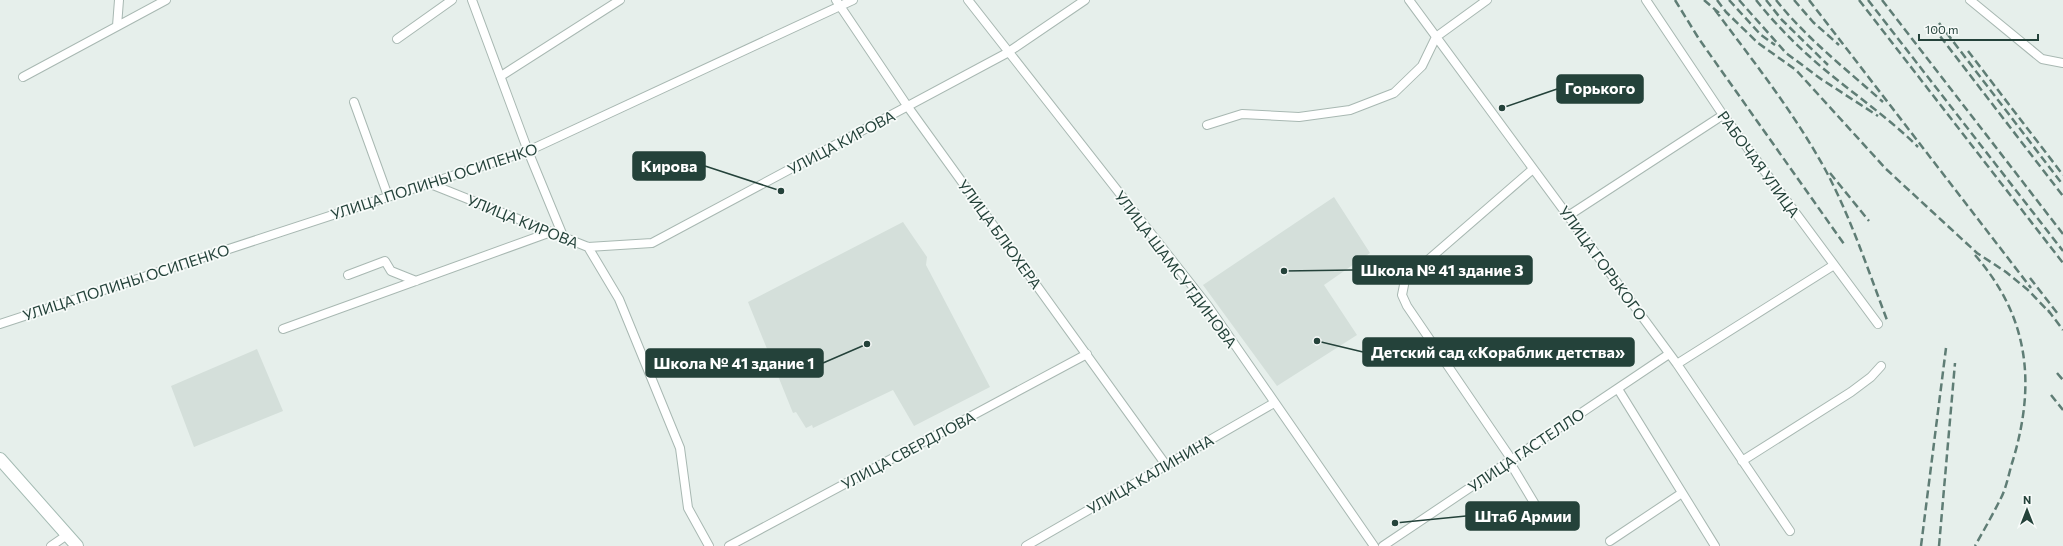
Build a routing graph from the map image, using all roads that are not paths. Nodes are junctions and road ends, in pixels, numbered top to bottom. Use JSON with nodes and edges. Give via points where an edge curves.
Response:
{"nodes":[{"id":1,"x":119,"y":0,"type":"edge"},
{"id":2,"x":166,"y":0,"type":"edge"},
{"id":3,"x":452,"y":0,"type":"edge"},
{"id":4,"x":472,"y":0,"type":"edge"},
{"id":5,"x":620,"y":0,"type":"edge"},
{"id":6,"x":853,"y":0,"type":"edge"},
{"id":7,"x":968,"y":0,"type":"edge"},
{"id":8,"x":1085,"y":0,"type":"edge"},
{"id":9,"x":1409,"y":0,"type":"edge"},
{"id":10,"x":1486,"y":0,"type":"edge"},
{"id":11,"x":1646,"y":0,"type":"edge"},
{"id":12,"x":1970,"y":0,"type":"edge"},
{"id":13,"x":838,"y":3,"type":"edge"},
{"id":14,"x":117,"y":26,"type":"junction"},
{"id":15,"x":1436,"y":37,"type":"junction"},
{"id":16,"x":397,"y":39,"type":"dead end"},
{"id":17,"x":1008,"y":53,"type":"junction"},
{"id":18,"x":2063,"y":63,"type":"edge"},
{"id":19,"x":501,"y":76,"type":"junction"},
{"id":20,"x":23,"y":77,"type":"dead end"},
{"id":21,"x":354,"y":102,"type":"dead end"},
{"id":22,"x":908,"y":107,"type":"junction"},
{"id":23,"x":1723,"y":115,"type":"junction"},
{"id":24,"x":1207,"y":125,"type":"dead end"},
{"id":25,"x":528,"y":151,"type":"junction"},
{"id":26,"x":1533,"y":168,"type":"junction"},
{"id":27,"x":428,"y":183,"type":"junction"},
{"id":28,"x":388,"y":196,"type":"junction"},
{"id":29,"x":1568,"y":216,"type":"junction"},
{"id":30,"x":551,"y":232,"type":"junction"},
{"id":31,"x":563,"y":236,"type":"junction"},
{"id":32,"x":588,"y":247,"type":"junction"},
{"id":33,"x":1834,"y":265,"type":"junction"},
{"id":34,"x":348,"y":275,"type":"dead end"},
{"id":35,"x":416,"y":281,"type":"junction"},
{"id":36,"x":0,"y":324,"type":"edge"},
{"id":37,"x":1878,"y":324,"type":"dead end"},
{"id":38,"x":283,"y":329,"type":"dead end"},
{"id":39,"x":1087,"y":354,"type":"junction"},
{"id":40,"x":1670,"y":354,"type":"junction"},
{"id":41,"x":1677,"y":364,"type":"junction"},
{"id":42,"x":1881,"y":366,"type":"dead end"},
{"id":43,"x":1618,"y":389,"type":"junction"},
{"id":44,"x":1274,"y":403,"type":"junction"},
{"id":45,"x":0,"y":458,"type":"edge"},
{"id":46,"x":1511,"y":460,"type":"junction"},
{"id":47,"x":1742,"y":461,"type":"junction"},
{"id":48,"x":1166,"y":465,"type":"junction"},
{"id":49,"x":1682,"y":493,"type":"junction"},
{"id":50,"x":1545,"y":521,"type":"dead end"},
{"id":51,"x":1790,"y":531,"type":"dead end"},
{"id":52,"x":67,"y":534,"type":"junction"},
{"id":53,"x":1610,"y":541,"type":"dead end"},
{"id":54,"x":51,"y":546,"type":"edge"},
{"id":55,"x":77,"y":546,"type":"edge"},
{"id":56,"x":709,"y":546,"type":"edge"},
{"id":57,"x":729,"y":546,"type":"edge"},
{"id":58,"x":1026,"y":546,"type":"edge"},
{"id":59,"x":1374,"y":546,"type":"edge"},
{"id":60,"x":1383,"y":546,"type":"edge"},
{"id":61,"x":1715,"y":546,"type":"edge"}],
"edges":[{"from":1,"to":14,"type":"street"},
{"from":2,"to":14,"type":"street"},
{"from":3,"to":16,"type":"street"},
{"from":4,"to":19,"type":"street"},
{"from":5,"to":19,"type":"street"},
{"from":6,"to":13,"type":"street","name":"УЛИЦА ПОЛИНЫ ОСИПЕНКО"},
{"from":7,"to":17,"type":"street","name":"УЛИЦА ШАМСУТДИНОВА"},
{"from":8,"to":17,"type":"street","name":"УЛИЦА КИРОВА"},
{"from":9,"to":15,"type":"street","name":"УЛИЦА ГОРЬКОГО"},
{"from":10,"to":15,"type":"street"},
{"from":11,"to":23,"type":"street","name":"РАБОЧАЯ УЛИЦА"},
{"from":12,"to":18,"type":"street","via":[[2042,59]]},
{"from":13,"to":22,"type":"street","name":"УЛИЦА БЛЮХЕРА"},
{"from":13,"to":25,"type":"street","name":"УЛИЦА ПОЛИНЫ ОСИПЕНКО"},
{"from":14,"to":20,"type":"street"},
{"from":15,"to":24,"type":"street","via":[[1422,66],[1394,93],[1350,110],[1299,117],[1242,114]]},
{"from":15,"to":26,"type":"street","name":"УЛИЦА ГОРЬКОГО"},
{"from":17,"to":22,"type":"street","name":"УЛИЦА КИРОВА"},
{"from":17,"to":44,"type":"street","name":"УЛИЦА ШАМСУТДИНОВА","via":[[1208,306]]},
{"from":19,"to":25,"type":"street"},
{"from":21,"to":28,"type":"street"},
{"from":22,"to":32,"type":"street","name":"УЛИЦА КИРОВА","via":[[652,243]]},
{"from":22,"to":39,"type":"street","name":"УЛИЦА БЛЮХЕРА"},
{"from":23,"to":29,"type":"street"},
{"from":23,"to":33,"type":"street","name":"РАБОЧАЯ УЛИЦА"},
{"from":25,"to":27,"type":"street","name":"УЛИЦА ПОЛИНЫ ОСИПЕНКО"},
{"from":25,"to":31,"type":"street"},
{"from":26,"to":29,"type":"street","name":"УЛИЦА ГОРЬКОГО"},
{"from":26,"to":46,"type":"street","via":[[1405,280],[1402,295]]},
{"from":27,"to":28,"type":"street","name":"УЛИЦА ПОЛИНЫ ОСИПЕНКО"},
{"from":27,"to":30,"type":"street","name":"УЛИЦА КИРОВА"},
{"from":28,"to":36,"type":"street","name":"УЛИЦА ПОЛИНЫ ОСИПЕНКО"},
{"from":29,"to":40,"type":"street","name":"УЛИЦА ГОРЬКОГО"},
{"from":30,"to":31,"type":"street","name":"УЛИЦА КИРОВА"},
{"from":30,"to":35,"type":"street"},
{"from":31,"to":32,"type":"street","name":"УЛИЦА КИРОВА"},
{"from":32,"to":56,"type":"street","via":[[620,299],[680,448],[688,508]]},
{"from":33,"to":37,"type":"street","name":"РАБОЧАЯ УЛИЦА"},
{"from":33,"to":41,"type":"street"},
{"from":34,"to":35,"type":"street","via":[[385,261],[391,271]]},
{"from":35,"to":38,"type":"street"},
{"from":39,"to":48,"type":"street","name":"УЛИЦА БЛЮХЕРА"},
{"from":39,"to":57,"type":"street","name":"УЛИЦА СВЕРДЛОВА"},
{"from":40,"to":41,"type":"street","name":"УЛИЦА ГОРЬКОГО"},
{"from":40,"to":43,"type":"street","name":"УЛИЦА ГАСТЕЛЛО"},
{"from":41,"to":47,"type":"street","name":"УЛИЦА ГОРЬКОГО"},
{"from":42,"to":47,"type":"street","via":[[1851,392]]},
{"from":43,"to":46,"type":"street","name":"УЛИЦА ГАСТЕЛЛО"},
{"from":43,"to":49,"type":"street"},
{"from":44,"to":48,"type":"street","name":"УЛИЦА КАЛИНИНА"},
{"from":44,"to":59,"type":"street","name":"УЛИЦА ШАМСУТДИНОВА"},
{"from":45,"to":52,"type":"main road"},
{"from":46,"to":50,"type":"street"},
{"from":46,"to":60,"type":"street","name":"УЛИЦА ГАСТЕЛЛО"},
{"from":47,"to":51,"type":"street","name":"УЛИЦА ГОРЬКОГО"},
{"from":48,"to":58,"type":"street","name":"УЛИЦА КАЛИНИНА"},
{"from":49,"to":53,"type":"street"},
{"from":49,"to":61,"type":"street"},
{"from":52,"to":54,"type":"street"},
{"from":52,"to":55,"type":"main road"}]}
